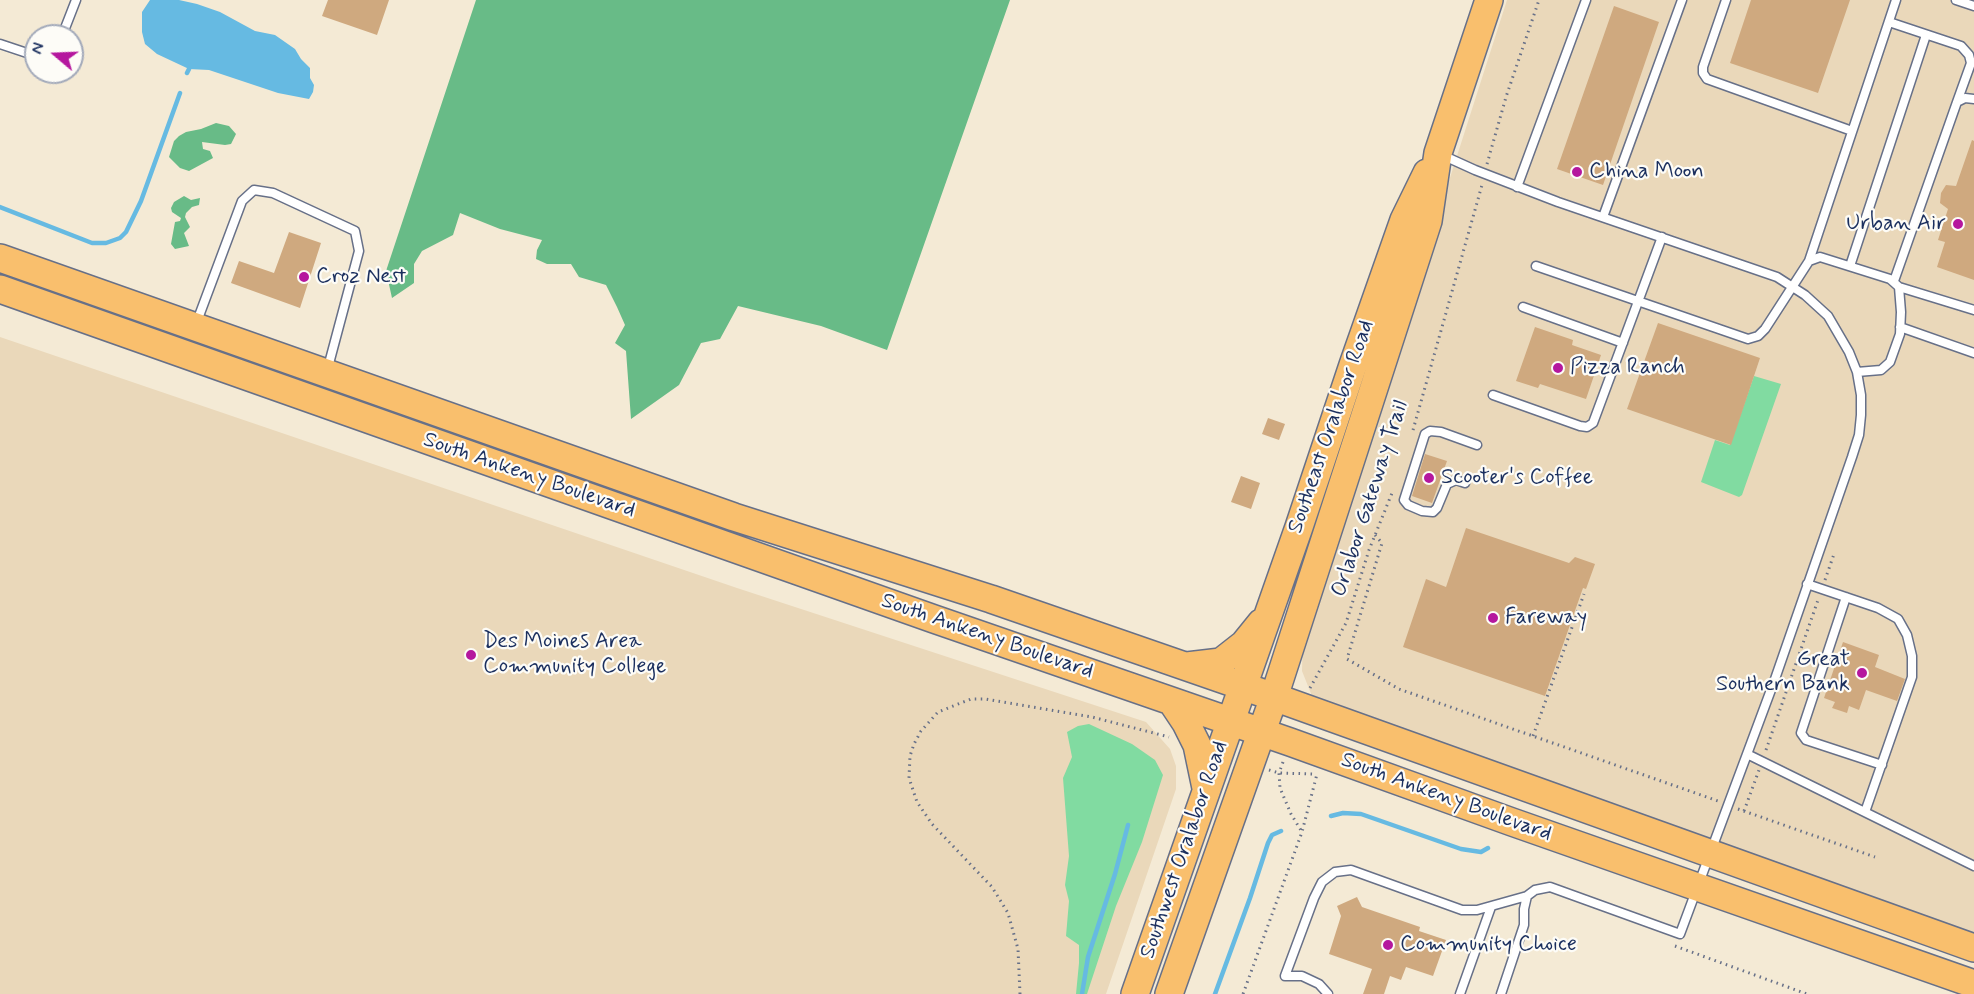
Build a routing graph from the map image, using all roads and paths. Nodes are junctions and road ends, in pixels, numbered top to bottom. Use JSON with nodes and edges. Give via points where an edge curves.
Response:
{"nodes":[{"id":1,"x":76,"y":0,"type":"edge"},
{"id":2,"x":1489,"y":0,"type":"edge"},
{"id":3,"x":1539,"y":0,"type":"edge"},
{"id":4,"x":1586,"y":0,"type":"edge"},
{"id":5,"x":1682,"y":0,"type":"edge"},
{"id":6,"x":1726,"y":0,"type":"edge"},
{"id":7,"x":1896,"y":0,"type":"edge"},
{"id":8,"x":1956,"y":0,"type":"edge"},
{"id":9,"x":1974,"y":6,"type":"edge"},
{"id":10,"x":1889,"y":22,"type":"junction"},
{"id":11,"x":67,"y":24,"type":"edge"},
{"id":12,"x":1926,"y":35,"type":"junction"},
{"id":13,"x":0,"y":44,"type":"edge"},
{"id":14,"x":1961,"y":46,"type":"junction"},
{"id":15,"x":1974,"y":51,"type":"edge"},
{"id":16,"x":24,"y":52,"type":"edge"},
{"id":17,"x":1974,"y":99,"type":"edge"},
{"id":18,"x":1957,"y":102,"type":"junction"},
{"id":19,"x":1852,"y":131,"type":"junction"},
{"id":20,"x":1438,"y":153,"type":"junction"},
{"id":21,"x":1485,"y":174,"type":"junction"},
{"id":22,"x":1518,"y":187,"type":"junction"},
{"id":23,"x":1603,"y":217,"type":"junction"},
{"id":24,"x":1662,"y":237,"type":"junction"},
{"id":25,"x":0,"y":258,"type":"edge"},
{"id":26,"x":1809,"y":261,"type":"junction"},
{"id":27,"x":1536,"y":266,"type":"dead end"},
{"id":28,"x":1850,"y":266,"type":"junction"},
{"id":29,"x":1897,"y":284,"type":"junction"},
{"id":30,"x":1793,"y":287,"type":"junction"},
{"id":31,"x":0,"y":290,"type":"edge"},
{"id":32,"x":1638,"y":301,"type":"junction"},
{"id":33,"x":1523,"y":307,"type":"dead end"},
{"id":34,"x":1974,"y":310,"type":"edge"},
{"id":35,"x":195,"y":327,"type":"junction"},
{"id":36,"x":1900,"y":327,"type":"junction"},
{"id":37,"x":1623,"y":343,"type":"junction"},
{"id":38,"x":1974,"y":353,"type":"edge"},
{"id":39,"x":1857,"y":372,"type":"junction"},
{"id":40,"x":326,"y":373,"type":"junction"},
{"id":41,"x":381,"y":392,"type":"junction"},
{"id":42,"x":1493,"y":395,"type":"dead end"},
{"id":43,"x":370,"y":420,"type":"junction"},
{"id":44,"x":1412,"y":431,"type":"dead end"},
{"id":45,"x":1477,"y":445,"type":"dead end"},
{"id":46,"x":1465,"y":483,"type":"dead end"},
{"id":47,"x":1395,"y":487,"type":"dead end"},
{"id":48,"x":1375,"y":535,"type":"junction"},
{"id":49,"x":1834,"y":554,"type":"dead end"},
{"id":50,"x":1807,"y":584,"type":"junction"},
{"id":51,"x":1821,"y":589,"type":"junction"},
{"id":52,"x":1584,"y":594,"type":"dead end"},
{"id":53,"x":1846,"y":597,"type":"junction"},
{"id":54,"x":1269,"y":612,"type":"junction"},
{"id":55,"x":1183,"y":666,"type":"junction"},
{"id":56,"x":1172,"y":702,"type":"junction"},
{"id":57,"x":1236,"y":705,"type":"junction"},
{"id":58,"x":1301,"y":707,"type":"junction"},
{"id":59,"x":1267,"y":715,"type":"junction"},
{"id":60,"x":1533,"y":736,"type":"junction"},
{"id":61,"x":1290,"y":742,"type":"junction"},
{"id":62,"x":1197,"y":745,"type":"junction"},
{"id":63,"x":1747,"y":754,"type":"junction"},
{"id":64,"x":1762,"y":761,"type":"junction"},
{"id":65,"x":1250,"y":764,"type":"junction"},
{"id":66,"x":1882,"y":765,"type":"junction"},
{"id":67,"x":1280,"y":773,"type":"junction"},
{"id":68,"x":1317,"y":774,"type":"junction"},
{"id":69,"x":1327,"y":777,"type":"dead end"},
{"id":70,"x":1206,"y":788,"type":"junction"},
{"id":71,"x":1728,"y":805,"type":"junction"},
{"id":72,"x":1744,"y":811,"type":"junction"},
{"id":73,"x":1865,"y":812,"type":"junction"},
{"id":74,"x":1302,"y":832,"type":"junction"},
{"id":75,"x":1710,"y":854,"type":"junction"},
{"id":76,"x":1875,"y":857,"type":"dead end"},
{"id":77,"x":1974,"y":866,"type":"edge"},
{"id":78,"x":1698,"y":887,"type":"junction"},
{"id":79,"x":1527,"y":896,"type":"junction"},
{"id":80,"x":1491,"y":907,"type":"junction"},
{"id":81,"x":1675,"y":946,"type":"dead end"},
{"id":82,"x":1974,"y":948,"type":"edge"},
{"id":83,"x":1974,"y":984,"type":"edge"},
{"id":84,"x":1020,"y":994,"type":"edge"},
{"id":85,"x":1135,"y":994,"type":"edge"},
{"id":86,"x":1169,"y":994,"type":"edge"},
{"id":87,"x":1243,"y":994,"type":"edge"},
{"id":88,"x":1328,"y":994,"type":"edge"},
{"id":89,"x":1461,"y":994,"type":"edge"},
{"id":90,"x":1501,"y":994,"type":"edge"},
{"id":91,"x":1807,"y":994,"type":"edge"}],
"edges":[{"from":1,"to":11,"type":"lane"},
{"from":2,"to":20,"type":"main road","name":"Southeast Oralabor Road"},
{"from":3,"to":21,"type":"path","name":"Orlabor Gateway Trail"},
{"from":4,"to":22,"type":"lane"},
{"from":5,"to":23,"type":"lane"},
{"from":6,"to":19,"type":"lane","via":[[1703,67],[1707,79]]},
{"from":7,"to":10,"type":"lane"},
{"from":8,"to":9,"type":"lane"},
{"from":10,"to":12,"type":"lane"},
{"from":10,"to":19,"type":"lane"},
{"from":12,"to":14,"type":"lane"},
{"from":12,"to":28,"type":"lane"},
{"from":13,"to":16,"type":"lane"},
{"from":14,"to":15,"type":"lane"},
{"from":14,"to":18,"type":"lane","via":[[1971,63]]},
{"from":17,"to":18,"type":"lane"},
{"from":18,"to":29,"type":"lane"},
{"from":19,"to":26,"type":"lane"},
{"from":20,"to":21,"type":"lane"},
{"from":20,"to":54,"type":"main road","name":"Southeast Oralabor Road","via":[[1404,220]]},
{"from":20,"to":59,"type":"main road","name":"Southeast Oralabor Road","via":[[1428,221]]},
{"from":21,"to":22,"type":"lane"},
{"from":21,"to":44,"type":"path","name":"Orlabor Gateway Trail"},
{"from":22,"to":23,"type":"lane"},
{"from":23,"to":24,"type":"lane"},
{"from":24,"to":30,"type":"lane","via":[[1778,277]]},
{"from":24,"to":32,"type":"lane"},
{"from":25,"to":35,"type":"main road","name":"South Ankeny Boulevard"},
{"from":26,"to":28,"type":"lane","via":[[1820,257]]},
{"from":26,"to":30,"type":"lane"},
{"from":27,"to":32,"type":"lane"},
{"from":28,"to":29,"type":"lane"},
{"from":29,"to":34,"type":"lane"},
{"from":29,"to":36,"type":"lane"},
{"from":30,"to":32,"type":"lane","via":[[1765,329],[1748,339]]},
{"from":30,"to":39,"type":"lane","via":[[1828,316]]},
{"from":31,"to":43,"type":"main road","name":"South Ankeny Boulevard"},
{"from":32,"to":37,"type":"lane"},
{"from":33,"to":37,"type":"lane"},
{"from":35,"to":40,"type":"main road","name":"South Ankeny Boulevard"},
{"from":35,"to":40,"type":"lane","via":[[242,201],[254,190],[273,193],[355,231],[359,251]]},
{"from":36,"to":38,"type":"lane"},
{"from":36,"to":39,"type":"lane","via":[[1890,362],[1881,370]]},
{"from":37,"to":42,"type":"lane","via":[[1593,423],[1587,427]]},
{"from":39,"to":50,"type":"lane","via":[[1862,415],[1859,435]]},
{"from":40,"to":41,"type":"main road","name":"South Ankeny Boulevard"},
{"from":41,"to":43,"type":"main road"},
{"from":41,"to":55,"type":"main road","name":"South Ankeny Boulevard","via":[[779,533],[991,599]]},
{"from":43,"to":56,"type":"main road","name":"South Ankeny Boulevard"},
{"from":45,"to":46,"type":"lane","via":[[1441,432],[1425,434],[1404,500],[1422,511],[1433,512],[1447,484],[1456,480]]},
{"from":47,"to":48,"type":"path","name":"Orlabor Gateway Trail"},
{"from":48,"to":58,"type":"path","name":"Orlabor Gateway Trail","via":[[1349,617]]},
{"from":48,"to":60,"type":"path","via":[[1382,543],[1347,659],[1399,689]]},
{"from":49,"to":51,"type":"path"},
{"from":50,"to":51,"type":"lane"},
{"from":50,"to":63,"type":"lane"},
{"from":51,"to":53,"type":"lane"},
{"from":51,"to":64,"type":"path"},
{"from":52,"to":60,"type":"path"},
{"from":53,"to":66,"type":"lane","via":[[1898,619],[1912,656],[1912,677]]},
{"from":53,"to":66,"type":"lane","via":[[1801,733],[1806,740]]},
{"from":54,"to":55,"type":"main road","via":[[1244,644],[1221,662]]},
{"from":54,"to":57,"type":"main road","name":"Southeast Oralabor Road"},
{"from":55,"to":57,"type":"main road","name":"South Ankeny Boulevard"},
{"from":56,"to":57,"type":"main road","name":"South Ankeny Boulevard"},
{"from":56,"to":62,"type":"main road"},
{"from":57,"to":59,"type":"main road","name":"South Ankeny Boulevard"},
{"from":57,"to":59,"type":"main road","name":"South Ankeny Boulevard"},
{"from":57,"to":70,"type":"main road","name":"Southwest Oralabor Road"},
{"from":58,"to":59,"type":"main road","name":"South Ankeny Boulevard"},
{"from":58,"to":75,"type":"main road","name":"South Ankeny Boulevard"},
{"from":59,"to":61,"type":"main road","name":"South Ankeny Boulevard"},
{"from":59,"to":65,"type":"main road","name":"Southwest Oralabor Road"},
{"from":60,"to":71,"type":"path"},
{"from":61,"to":67,"type":"path"},
{"from":61,"to":78,"type":"main road","name":"South Ankeny Boulevard"},
{"from":62,"to":70,"type":"main road"},
{"from":62,"to":84,"type":"path","via":[[1092,717],[985,699],[949,706],[921,731],[910,756],[912,792],[932,824],[992,887],[1008,913],[1018,949]]},
{"from":63,"to":64,"type":"lane"},
{"from":63,"to":71,"type":"lane"},
{"from":64,"to":72,"type":"path"},
{"from":64,"to":73,"type":"lane"},
{"from":65,"to":67,"type":"path"},
{"from":65,"to":86,"type":"main road","name":"Southwest Oralabor Road"},
{"from":66,"to":73,"type":"lane"},
{"from":67,"to":68,"type":"path"},
{"from":67,"to":74,"type":"path","via":[[1280,788]]},
{"from":68,"to":69,"type":"path"},
{"from":68,"to":74,"type":"path"},
{"from":70,"to":85,"type":"main road","name":"Southwest Oralabor Road"},
{"from":71,"to":72,"type":"path"},
{"from":71,"to":75,"type":"lane"},
{"from":72,"to":76,"type":"path"},
{"from":73,"to":77,"type":"lane"},
{"from":74,"to":87,"type":"path"},
{"from":75,"to":78,"type":"lane"},
{"from":75,"to":82,"type":"main road","name":"South Ankeny Boulevard"},
{"from":78,"to":79,"type":"lane","via":[[1680,934],[1550,887]]},
{"from":78,"to":83,"type":"main road","name":"South Ankeny Boulevard"},
{"from":79,"to":80,"type":"lane"},
{"from":79,"to":90,"type":"lane","via":[[1524,926]]},
{"from":80,"to":88,"type":"lane","via":[[1462,910],[1351,870],[1335,872],[1322,882],[1314,898],[1285,976],[1302,976],[1319,984]]},
{"from":80,"to":89,"type":"lane"},
{"from":81,"to":91,"type":"path"}]}
